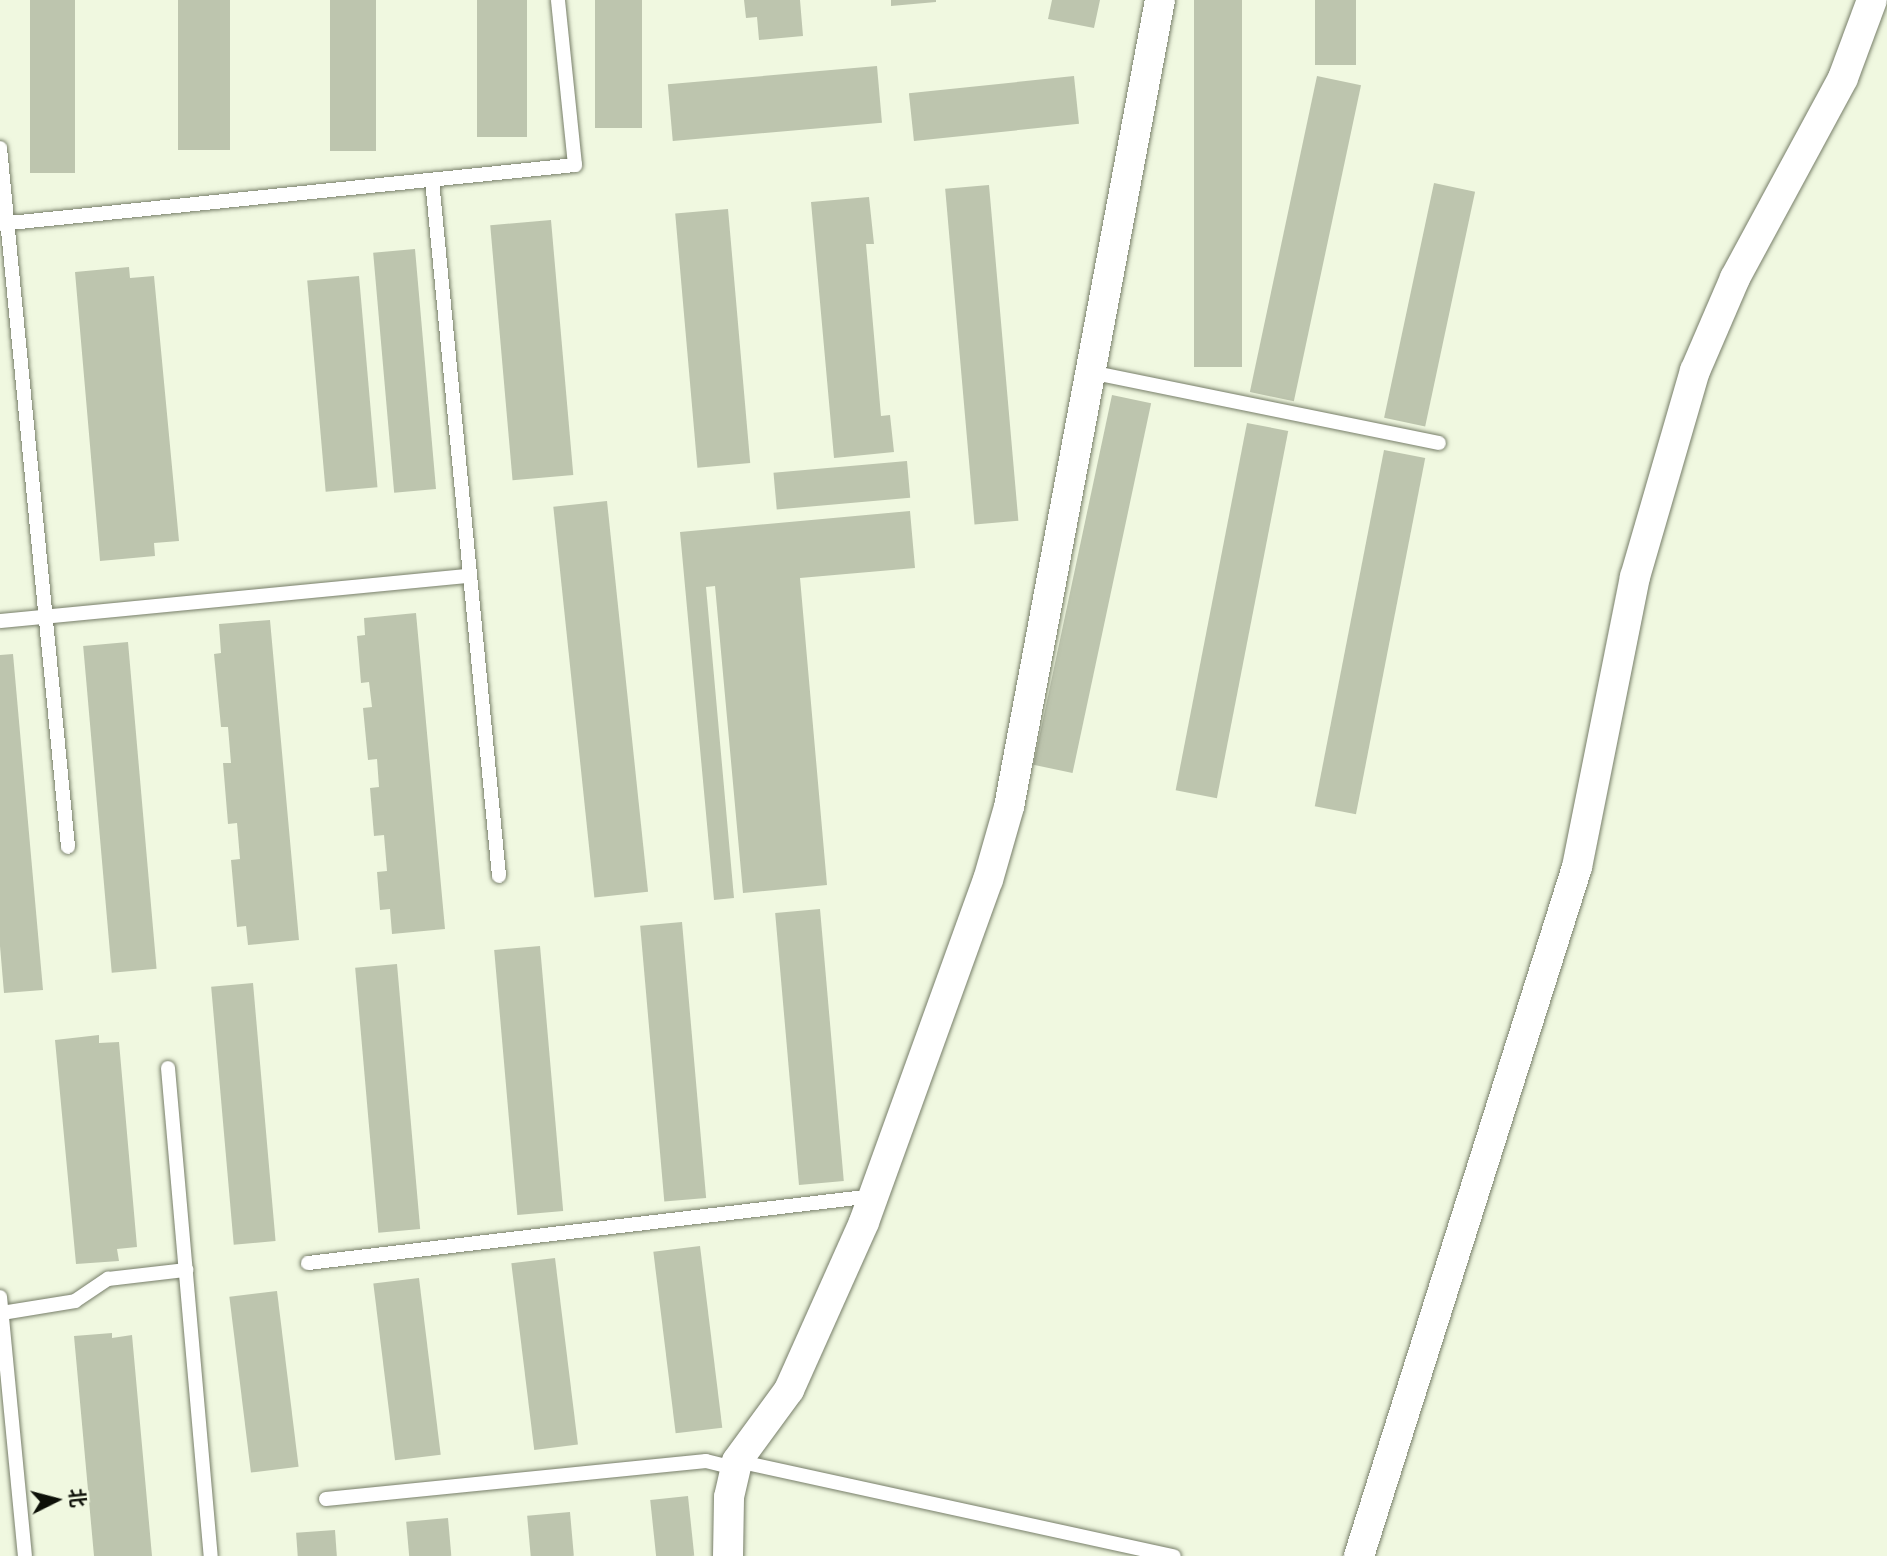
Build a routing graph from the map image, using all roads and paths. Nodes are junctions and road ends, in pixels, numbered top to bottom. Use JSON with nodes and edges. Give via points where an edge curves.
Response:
{"nodes":[{"id":1,"x":558,"y":0,"type":"edge"},
{"id":2,"x":1160,"y":0,"type":"edge"},
{"id":3,"x":1872,"y":0,"type":"edge"},
{"id":4,"x":0,"y":148,"type":"edge"},
{"id":5,"x":432,"y":180,"type":"junction"},
{"id":6,"x":4,"y":224,"type":"edge"},
{"id":7,"x":1090,"y":372,"type":"junction"},
{"id":8,"x":1439,"y":443,"type":"dead end"},
{"id":9,"x":470,"y":576,"type":"junction"},
{"id":10,"x":45,"y":617,"type":"junction"},
{"id":11,"x":0,"y":621,"type":"edge"},
{"id":12,"x":68,"y":847,"type":"dead end"},
{"id":13,"x":499,"y":876,"type":"dead end"},
{"id":14,"x":168,"y":1068,"type":"dead end"},
{"id":15,"x":873,"y":1196,"type":"junction"},
{"id":16,"x":308,"y":1263,"type":"dead end"},
{"id":17,"x":186,"y":1270,"type":"junction"},
{"id":18,"x":0,"y":1297,"type":"edge"},
{"id":19,"x":2,"y":1313,"type":"edge"},
{"id":20,"x":736,"y":1465,"type":"junction"},
{"id":21,"x":326,"y":1499,"type":"dead end"},
{"id":22,"x":25,"y":1556,"type":"edge"},
{"id":23,"x":211,"y":1556,"type":"edge"},
{"id":24,"x":728,"y":1556,"type":"edge"},
{"id":25,"x":1174,"y":1556,"type":"edge"},
{"id":26,"x":1359,"y":1556,"type":"edge"}],
"edges":[{"from":1,"to":5,"type":"lane","via":[[576,164]]},
{"from":2,"to":7,"type":"street"},
{"from":3,"to":26,"type":"street","via":[[1843,78],[1735,278],[1695,371],[1635,577],[1577,867]]},
{"from":4,"to":6,"type":"lane"},
{"from":5,"to":6,"type":"lane"},
{"from":5,"to":9,"type":"lane"},
{"from":6,"to":10,"type":"lane"},
{"from":7,"to":8,"type":"lane"},
{"from":7,"to":15,"type":"street","via":[[1009,807],[988,880]]},
{"from":9,"to":10,"type":"lane"},
{"from":9,"to":13,"type":"lane"},
{"from":10,"to":11,"type":"lane"},
{"from":10,"to":12,"type":"lane"},
{"from":14,"to":17,"type":"lane"},
{"from":15,"to":16,"type":"lane"},
{"from":15,"to":20,"type":"street","via":[[814,1341],[789,1390]]},
{"from":17,"to":19,"type":"lane","via":[[108,1279],[75,1301]]},
{"from":17,"to":23,"type":"lane"},
{"from":18,"to":19,"type":"lane"},
{"from":19,"to":22,"type":"lane"},
{"from":20,"to":21,"type":"lane","via":[[706,1461]]},
{"from":20,"to":24,"type":"street","via":[[729,1497]]},
{"from":20,"to":25,"type":"lane"}]}
